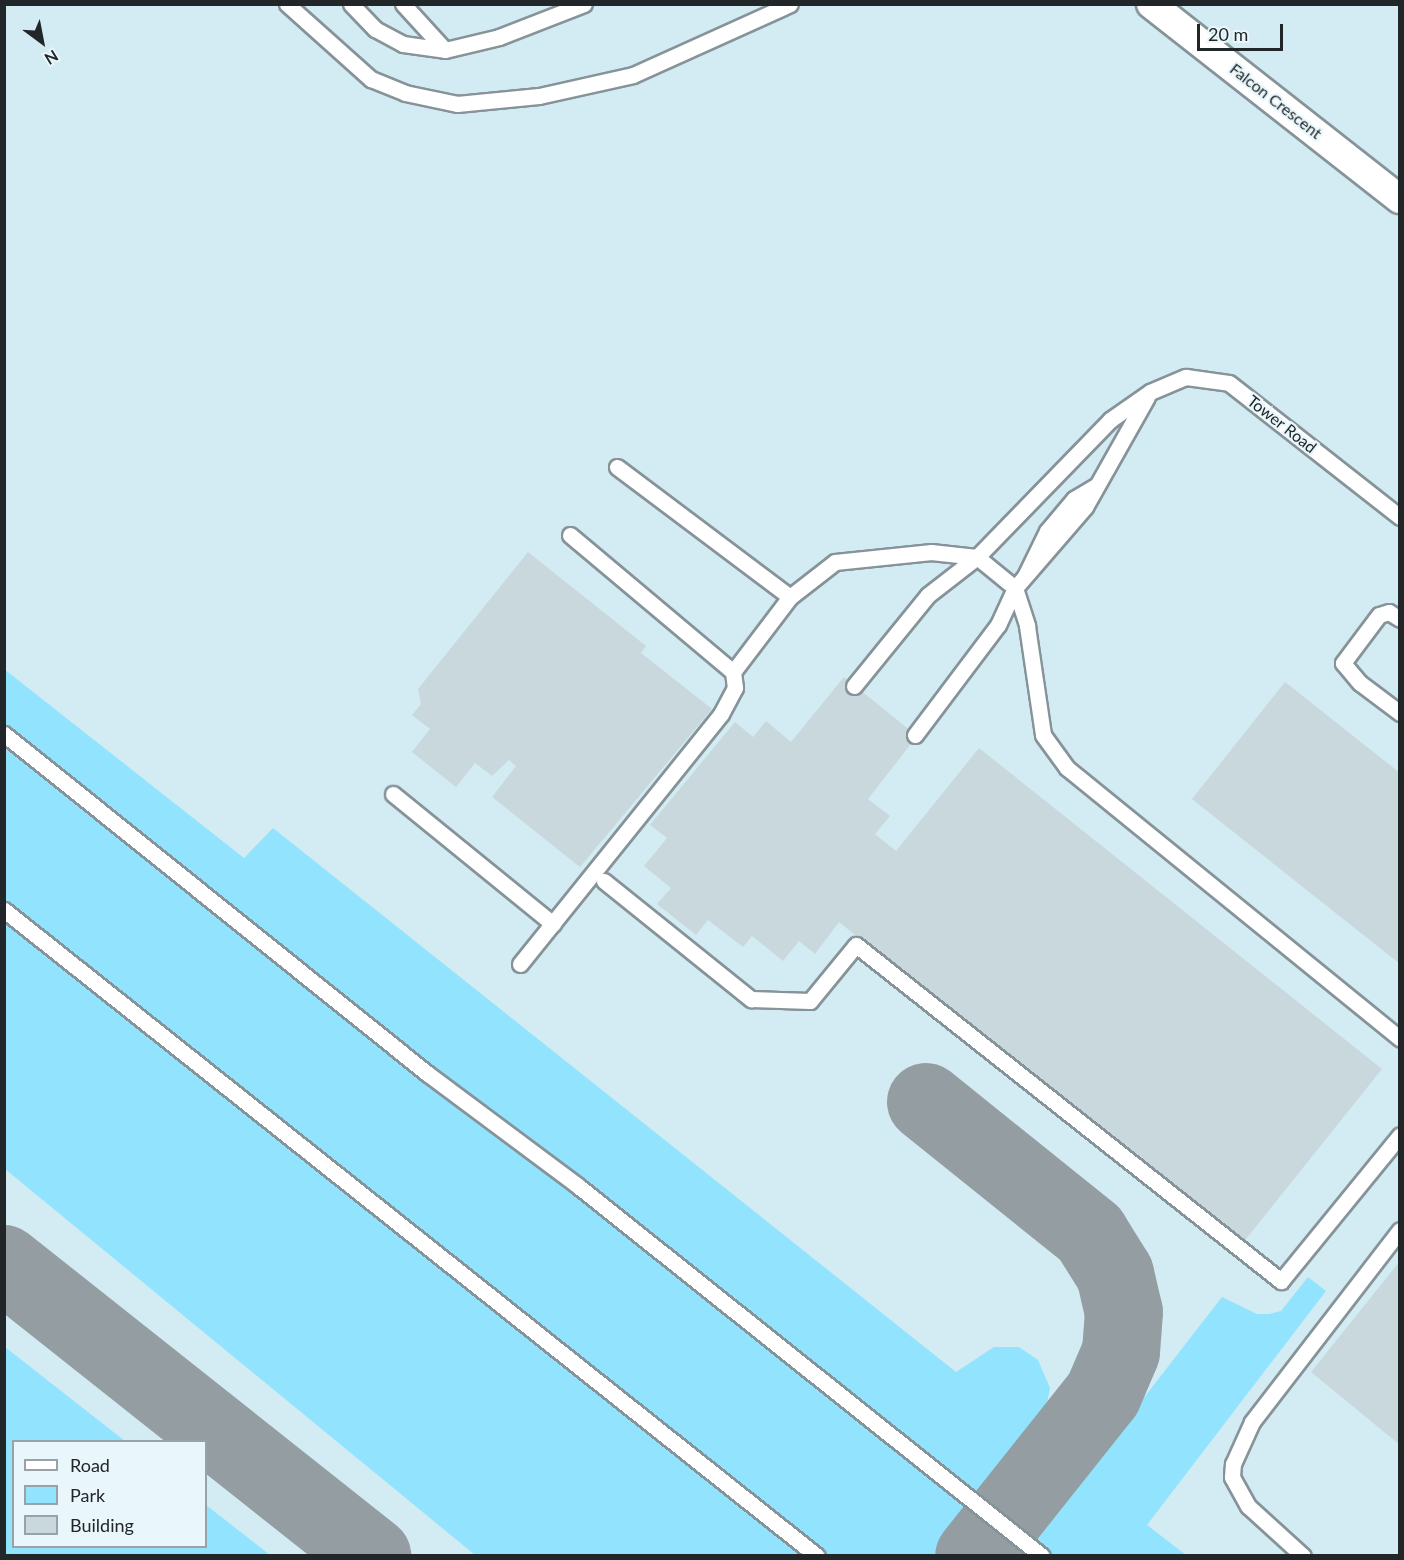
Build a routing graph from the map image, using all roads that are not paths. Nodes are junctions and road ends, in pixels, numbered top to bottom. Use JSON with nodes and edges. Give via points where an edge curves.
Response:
{"nodes":[{"id":1,"x":288,"y":4,"type":"edge"},
{"id":2,"x":351,"y":4,"type":"edge"},
{"id":3,"x":403,"y":4,"type":"edge"},
{"id":4,"x":584,"y":4,"type":"edge"},
{"id":5,"x":790,"y":4,"type":"edge"},
{"id":6,"x":1151,"y":4,"type":"edge"},
{"id":7,"x":445,"y":50,"type":"junction"},
{"id":8,"x":1400,"y":199,"type":"edge"},
{"id":9,"x":1150,"y":392,"type":"junction"},
{"id":10,"x":617,"y":467,"type":"dead end"},
{"id":11,"x":1400,"y":518,"type":"edge"},
{"id":12,"x":570,"y":535,"type":"dead end"},
{"id":13,"x":977,"y":556,"type":"junction"},
{"id":14,"x":1015,"y":588,"type":"junction"},
{"id":15,"x":790,"y":597,"type":"junction"},
{"id":16,"x":1400,"y":619,"type":"edge"},
{"id":17,"x":733,"y":672,"type":"junction"},
{"id":18,"x":854,"y":686,"type":"dead end"},
{"id":19,"x":1400,"y":714,"type":"edge"},
{"id":20,"x":4,"y":734,"type":"edge"},
{"id":21,"x":915,"y":735,"type":"dead end"},
{"id":22,"x":393,"y":794,"type":"dead end"},
{"id":23,"x":604,"y":881,"type":"dead end"},
{"id":24,"x":4,"y":910,"type":"edge"},
{"id":25,"x":552,"y":924,"type":"junction"},
{"id":26,"x":520,"y":964,"type":"dead end"},
{"id":27,"x":1400,"y":1039,"type":"edge"},
{"id":28,"x":1400,"y":1135,"type":"edge"},
{"id":29,"x":1400,"y":1230,"type":"edge"},
{"id":30,"x":817,"y":1556,"type":"edge"},
{"id":31,"x":1042,"y":1556,"type":"edge"},
{"id":32,"x":1303,"y":1556,"type":"edge"}],
"edges":[{"from":1,"to":5,"type":"lane","via":[[370,79],[433,101],[458,104],[539,96],[633,75]]},
{"from":2,"to":7,"type":"lane","via":[[375,29],[403,44]]},
{"from":3,"to":7,"type":"lane"},
{"from":4,"to":7,"type":"lane","via":[[499,36]]},
{"from":6,"to":8,"type":"street","name":"Falcon Crescent"},
{"from":9,"to":11,"type":"lane","name":"Tower Road","via":[[1186,377],[1229,383]]},
{"from":9,"to":13,"type":"lane","name":"Tower Road","via":[[1110,420],[1068,459]]},
{"from":9,"to":14,"type":"lane","via":[[1099,484],[1060,542]]},
{"from":10,"to":15,"type":"lane"},
{"from":12,"to":17,"type":"lane"},
{"from":13,"to":14,"type":"lane"},
{"from":13,"to":15,"type":"lane","via":[[931,552],[845,560],[819,571]]},
{"from":13,"to":18,"type":"lane","name":"Tower Road","via":[[928,595]]},
{"from":14,"to":21,"type":"lane","via":[[998,625]]},
{"from":14,"to":27,"type":"lane","via":[[1027,626],[1043,735],[1055,754],[1093,792]]},
{"from":15,"to":17,"type":"lane"},
{"from":16,"to":19,"type":"lane","via":[[1389,612],[1379,615],[1343,663],[1354,678]]},
{"from":17,"to":25,"type":"lane","via":[[731,699]]},
{"from":20,"to":31,"type":"lane","via":[[428,1074],[578,1186]]},
{"from":22,"to":25,"type":"lane"},
{"from":23,"to":28,"type":"lane","via":[[751,999],[810,1001],[856,945],[1281,1281]]},
{"from":24,"to":30,"type":"lane"},
{"from":25,"to":26,"type":"lane"},
{"from":29,"to":32,"type":"lane","via":[[1252,1422],[1237,1450],[1232,1477],[1237,1490],[1260,1521]]}]}
